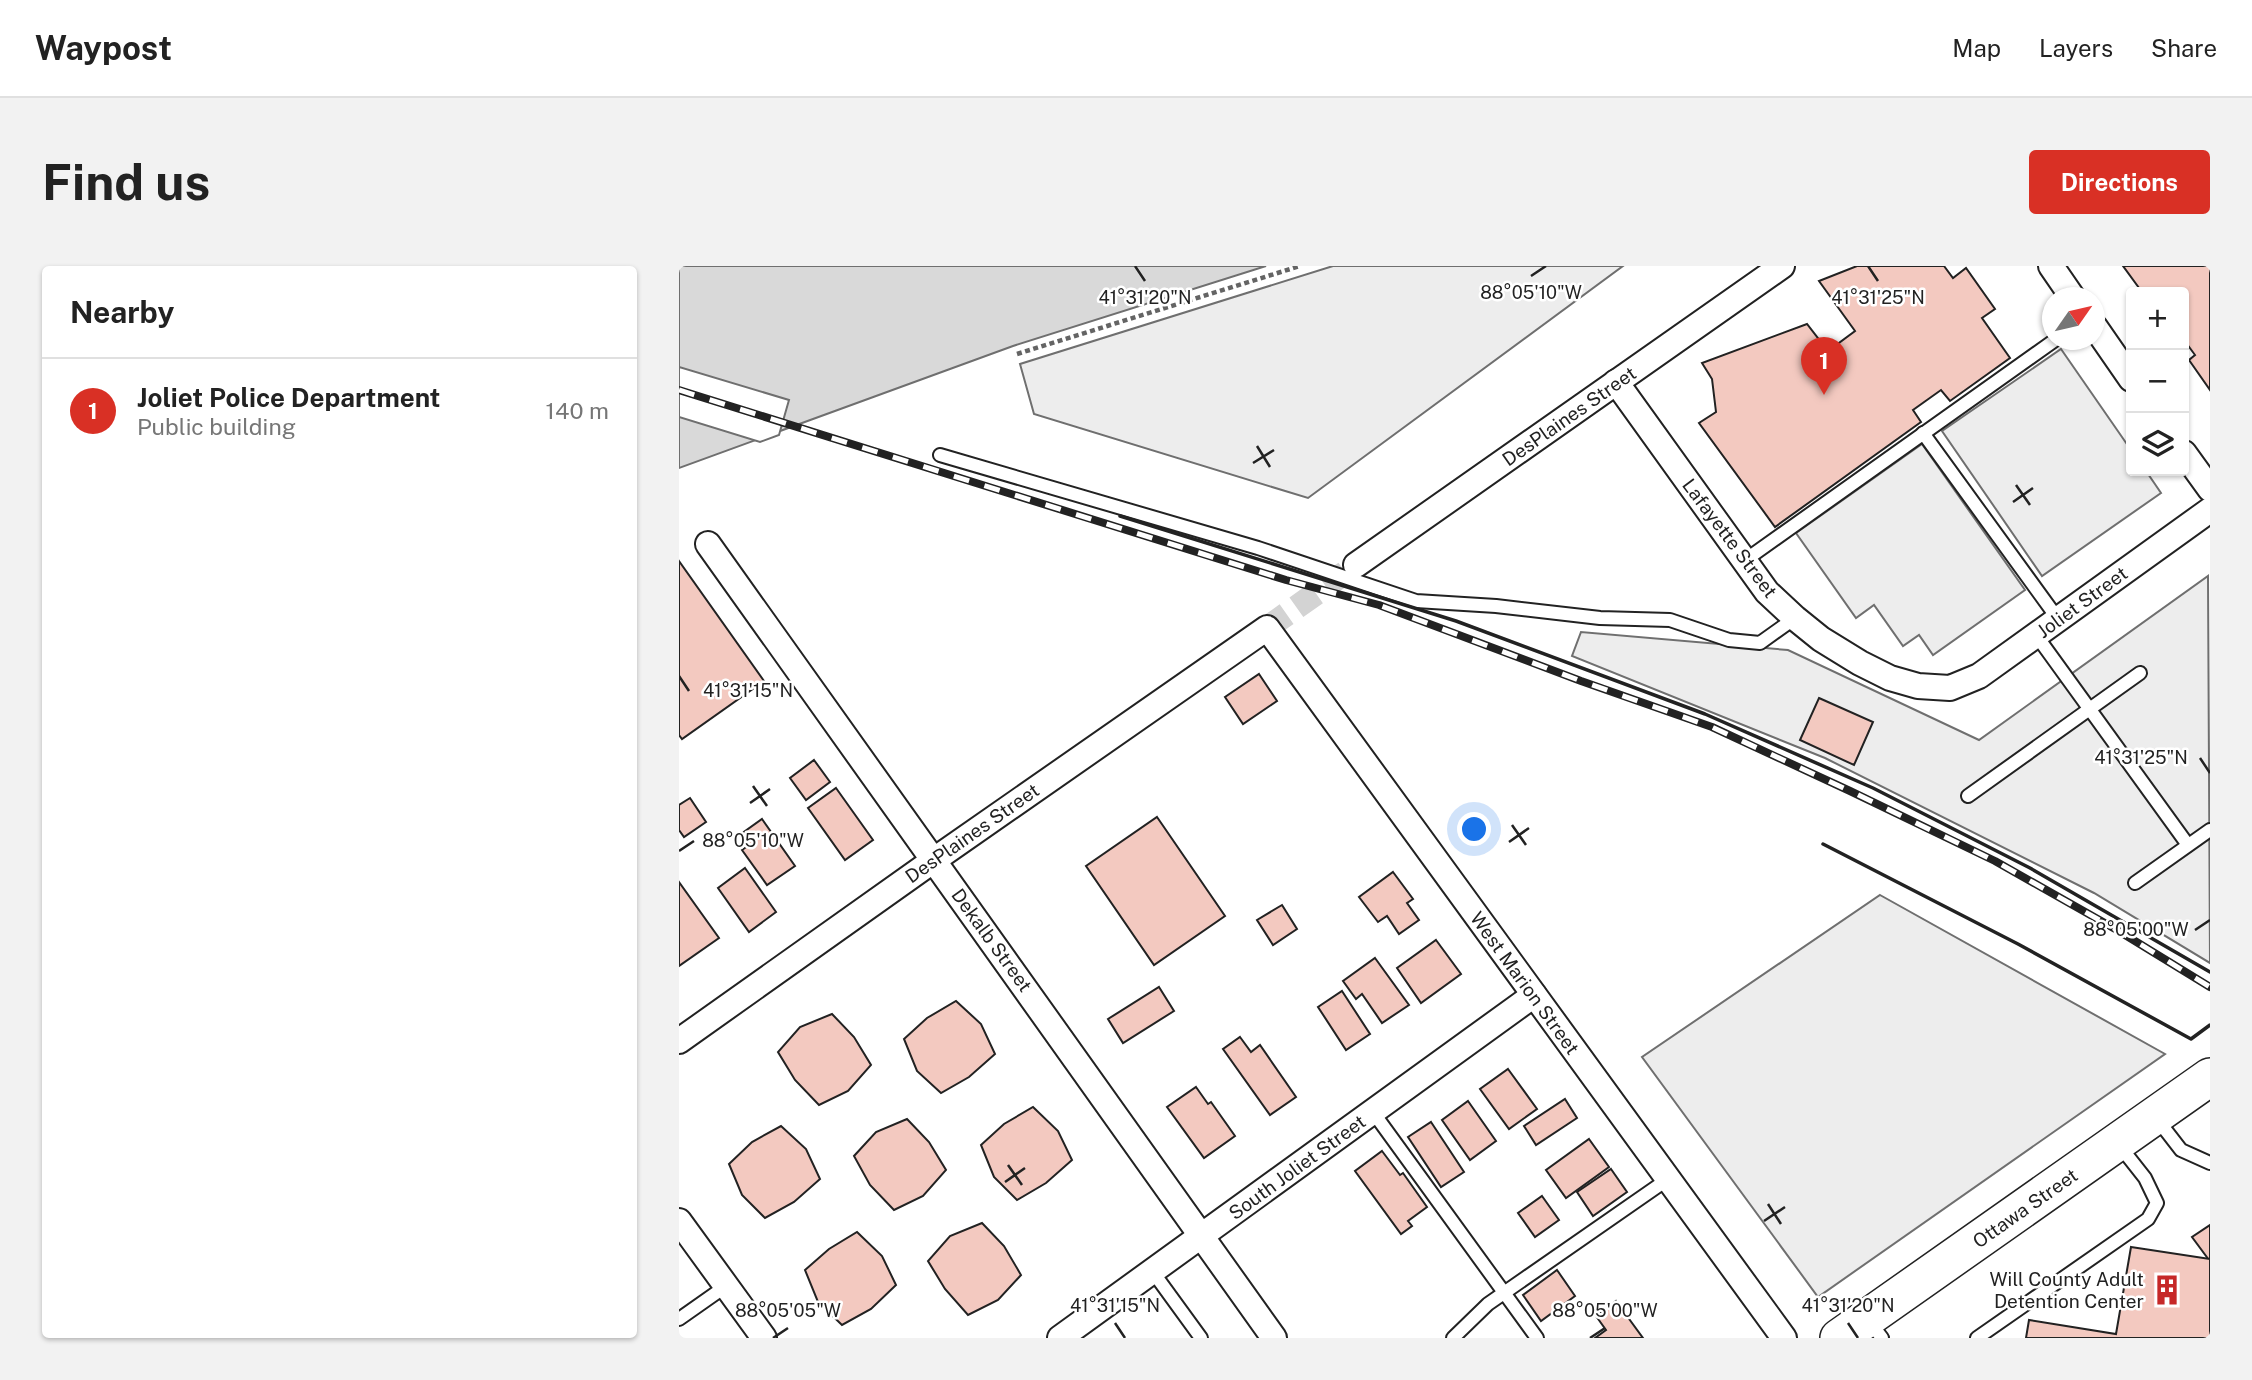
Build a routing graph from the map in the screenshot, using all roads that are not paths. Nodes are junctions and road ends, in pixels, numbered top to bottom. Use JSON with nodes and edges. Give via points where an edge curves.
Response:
{"nodes":[{"id":1,"x":1782,"y":266,"type":"edge"},
{"id":2,"x":2051,"y":266,"type":"edge"},
{"id":3,"x":2065,"y":287,"type":"edge"},
{"id":4,"x":2105,"y":341,"type":"edge"},
{"id":5,"x":2042,"y":349,"type":"edge"},
{"id":6,"x":2126,"y":372,"type":"edge"},
{"id":7,"x":1616,"y":382,"type":"junction"},
{"id":8,"x":1923,"y":433,"type":"junction"},
{"id":9,"x":940,"y":455,"type":"dead end"},
{"id":10,"x":2189,"y":460,"type":"edge"},
{"id":11,"x":2210,"y":489,"type":"edge"},
{"id":12,"x":2210,"y":510,"type":"edge"},
{"id":13,"x":708,"y":544,"type":"dead end"},
{"id":14,"x":1744,"y":561,"type":"junction"},
{"id":15,"x":1356,"y":565,"type":"tunnel mouth"},
{"id":16,"x":1795,"y":618,"type":"junction"},
{"id":17,"x":2058,"y":619,"type":"junction"},
{"id":18,"x":1267,"y":628,"type":"joint"},
{"id":19,"x":2036,"y":635,"type":"junction"},
{"id":20,"x":2140,"y":673,"type":"dead end"},
{"id":21,"x":1951,"y":688,"type":"joint"},
{"id":22,"x":2089,"y":709,"type":"junction"},
{"id":23,"x":1968,"y":796,"type":"dead end"},
{"id":24,"x":2210,"y":830,"type":"edge"},
{"id":25,"x":2188,"y":845,"type":"junction"},
{"id":26,"x":934,"y":860,"type":"junction"},
{"id":27,"x":2135,"y":883,"type":"dead end"},
{"id":28,"x":1534,"y":995,"type":"junction"},
{"id":29,"x":679,"y":1041,"type":"edge"},
{"id":30,"x":2210,"y":1077,"type":"edge"},
{"id":31,"x":1373,"y":1112,"type":"junction"},
{"id":32,"x":2154,"y":1116,"type":"junction"},
{"id":33,"x":2117,"y":1142,"type":"junction"},
{"id":34,"x":2210,"y":1163,"type":"edge"},
{"id":35,"x":1668,"y":1179,"type":"junction"},
{"id":36,"x":679,"y":1221,"type":"edge"},
{"id":37,"x":1203,"y":1236,"type":"junction"},
{"id":38,"x":1153,"y":1272,"type":"junction"},
{"id":39,"x":726,"y":1286,"type":"junction"},
{"id":40,"x":1505,"y":1292,"type":"junction"},
{"id":41,"x":679,"y":1319,"type":"edge"},
{"id":42,"x":1863,"y":1331,"type":"edge"},
{"id":43,"x":764,"y":1338,"type":"edge"},
{"id":44,"x":1060,"y":1338,"type":"edge"},
{"id":45,"x":1201,"y":1338,"type":"edge"},
{"id":46,"x":1274,"y":1338,"type":"edge"},
{"id":47,"x":1453,"y":1338,"type":"edge"},
{"id":48,"x":1537,"y":1338,"type":"edge"},
{"id":49,"x":1784,"y":1338,"type":"edge"},
{"id":50,"x":1977,"y":1338,"type":"edge"}],
"edges":[{"from":1,"to":7,"type":"street","name":"DesPlaines Street"},
{"from":2,"to":3,"type":"street"},
{"from":4,"to":6,"type":"street"},
{"from":5,"to":8,"type":"lane"},
{"from":7,"to":14,"type":"street","name":"Lafayette Street"},
{"from":7,"to":15,"type":"street","name":"DesPlaines Street"},
{"from":8,"to":14,"type":"lane"},
{"from":8,"to":17,"type":"lane"},
{"from":9,"to":16,"type":"lane","via":[[1258,548],[1416,601],[1670,620],[1729,640],[1760,643]]},
{"from":10,"to":11,"type":"street"},
{"from":12,"to":17,"type":"street","name":"Joliet Street"},
{"from":13,"to":26,"type":"street","name":"Dekalb Street"},
{"from":14,"to":16,"type":"street","name":"Lafayette Street","via":[[1767,592]]},
{"from":16,"to":21,"type":"street","name":"Lafayette Street","via":[[1821,639],[1891,678]]},
{"from":17,"to":19,"type":"street","name":"Joliet Street"},
{"from":18,"to":26,"type":"street","name":"DesPlaines Street"},
{"from":18,"to":28,"type":"street","name":"West Marion Street"},
{"from":19,"to":21,"type":"street","name":"Joliet Street","via":[[1979,676]]},
{"from":19,"to":22,"type":"lane"},
{"from":20,"to":22,"type":"lane"},
{"from":22,"to":23,"type":"lane"},
{"from":22,"to":25,"type":"lane"},
{"from":24,"to":25,"type":"lane"},
{"from":25,"to":27,"type":"lane"},
{"from":26,"to":29,"type":"street","name":"DesPlaines Street"},
{"from":26,"to":37,"type":"street","name":"Dekalb Street"},
{"from":28,"to":31,"type":"street","name":"South Joliet Street"},
{"from":28,"to":35,"type":"street","name":"West Marion Street"},
{"from":30,"to":32,"type":"main road","name":"Ottawa Street"},
{"from":31,"to":37,"type":"street","name":"South Joliet Street"},
{"from":31,"to":40,"type":"lane"},
{"from":32,"to":33,"type":"main road","name":"Ottawa Street"},
{"from":32,"to":34,"type":"lane","via":[[2181,1150]]},
{"from":33,"to":42,"type":"main road","name":"Ottawa Street"},
{"from":33,"to":50,"type":"lane","via":[[2145,1178],[2157,1203],[2148,1219]]},
{"from":35,"to":40,"type":"lane"},
{"from":35,"to":49,"type":"street","name":"West Marion Street"},
{"from":36,"to":39,"type":"street"},
{"from":37,"to":38,"type":"street","name":"South Joliet Street"},
{"from":37,"to":46,"type":"street","name":"Dekalb Street"},
{"from":38,"to":44,"type":"street","name":"South Joliet Street"},
{"from":38,"to":45,"type":"lane"},
{"from":39,"to":41,"type":"lane"},
{"from":39,"to":43,"type":"street"},
{"from":40,"to":47,"type":"lane"},
{"from":40,"to":48,"type":"lane"}]}
